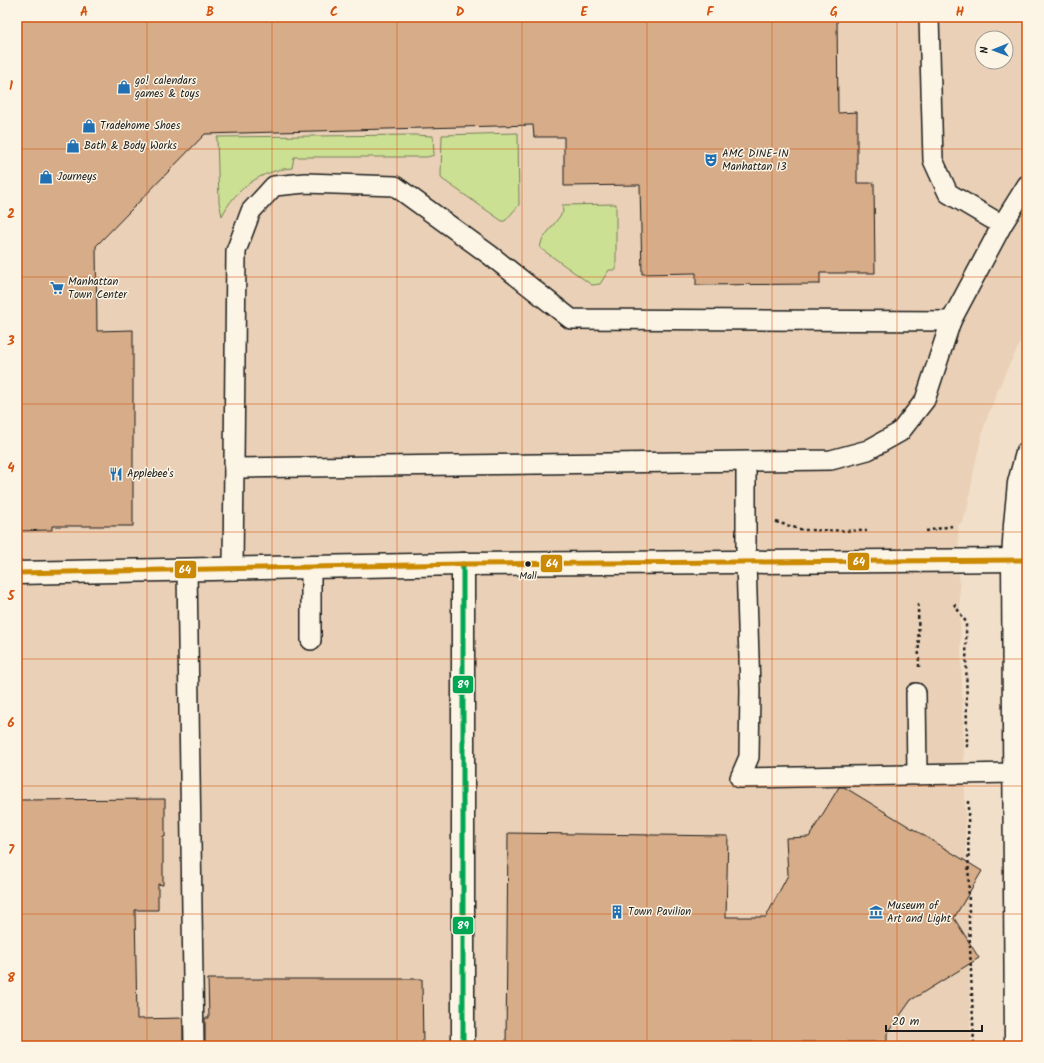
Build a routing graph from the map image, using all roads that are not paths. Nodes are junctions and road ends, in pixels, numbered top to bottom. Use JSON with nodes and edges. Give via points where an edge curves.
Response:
{"nodes":[{"id":1,"x":929,"y":17,"type":"edge"},
{"id":2,"x":1027,"y":185,"type":"edge"},
{"id":3,"x":1002,"y":225,"type":"junction"},
{"id":4,"x":951,"y":321,"type":"junction"},
{"id":5,"x":1027,"y":453,"type":"edge"},
{"id":6,"x":746,"y":462,"type":"junction"},
{"id":7,"x":234,"y":468,"type":"junction"},
{"id":8,"x":1020,"y":560,"type":"edge"},
{"id":9,"x":746,"y":562,"type":"junction"},
{"id":10,"x":463,"y":564,"type":"junction"},
{"id":11,"x":311,"y":568,"type":"junction"},
{"id":12,"x":187,"y":570,"type":"junction"},
{"id":13,"x":233,"y":570,"type":"junction"},
{"id":14,"x":17,"y":573,"type":"edge"},
{"id":15,"x":311,"y":640,"type":"dead end"},
{"id":16,"x":916,"y":693,"type":"dead end"},
{"id":17,"x":1014,"y":774,"type":"junction"},
{"id":18,"x":917,"y":775,"type":"junction"},
{"id":19,"x":1020,"y":1041,"type":"edge"},
{"id":20,"x":194,"y":1046,"type":"edge"},
{"id":21,"x":463,"y":1046,"type":"edge"}],
"edges":[{"from":1,"to":3,"type":"lane","via":[[933,160],[948,193]]},
{"from":2,"to":3,"type":"lane"},
{"from":3,"to":4,"type":"lane"},
{"from":4,"to":6,"type":"lane","via":[[925,400],[900,432],[868,450],[831,460]]},
{"from":4,"to":7,"type":"lane","via":[[571,319],[490,255],[395,186],[305,183],[274,186],[251,211],[236,251]]},
{"from":5,"to":8,"type":"street","via":[[1019,483],[1015,524]]},
{"from":6,"to":7,"type":"lane"},
{"from":6,"to":9,"type":"lane"},
{"from":7,"to":13,"type":"lane"},
{"from":8,"to":9,"type":"street"},
{"from":8,"to":17,"type":"street"},
{"from":9,"to":10,"type":"street"},
{"from":9,"to":18,"type":"lane","via":[[749,742],[748,756],[740,778]]},
{"from":10,"to":11,"type":"street"},
{"from":10,"to":21,"type":"street"},
{"from":11,"to":13,"type":"street"},
{"from":11,"to":15,"type":"lane"},
{"from":12,"to":13,"type":"street"},
{"from":12,"to":14,"type":"street"},
{"from":12,"to":20,"type":"lane"},
{"from":16,"to":18,"type":"lane"},
{"from":17,"to":18,"type":"lane"},
{"from":17,"to":19,"type":"street"}]}
